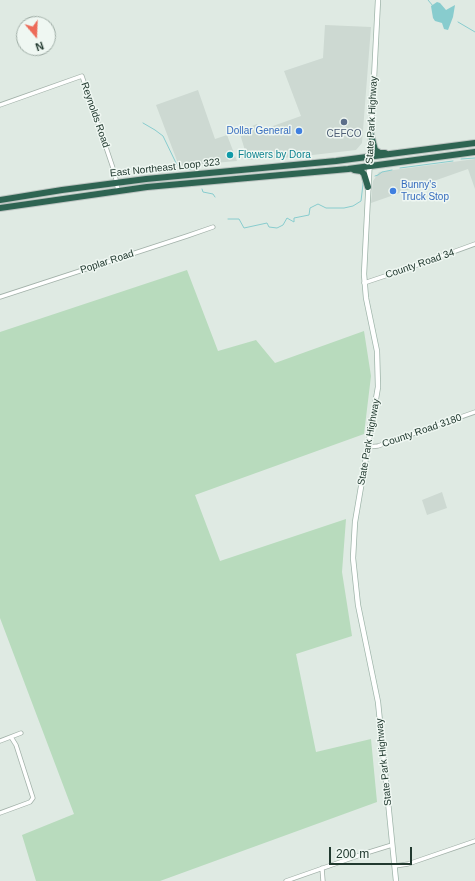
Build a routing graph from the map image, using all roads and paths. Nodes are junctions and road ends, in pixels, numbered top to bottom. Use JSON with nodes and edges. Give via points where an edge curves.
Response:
{"nodes":[{"id":1,"x":378,"y":0,"type":"edge"},
{"id":2,"x":0,"y":105,"type":"edge"},
{"id":3,"x":371,"y":135,"type":"junction"},
{"id":4,"x":475,"y":143,"type":"edge"},
{"id":5,"x":431,"y":149,"type":"junction"},
{"id":6,"x":475,"y":152,"type":"edge"},
{"id":7,"x":396,"y":154,"type":"junction"},
{"id":8,"x":370,"y":157,"type":"junction"},
{"id":9,"x":432,"y":157,"type":"junction"},
{"id":10,"x":303,"y":165,"type":"junction"},
{"id":11,"x":370,"y":166,"type":"junction"},
{"id":12,"x":348,"y":169,"type":"junction"},
{"id":13,"x":211,"y":173,"type":"junction"},
{"id":14,"x":304,"y":173,"type":"junction"},
{"id":15,"x":146,"y":179,"type":"junction"},
{"id":16,"x":212,"y":181,"type":"junction"},
{"id":17,"x":117,"y":182,"type":"junction"},
{"id":18,"x":147,"y":187,"type":"junction"},
{"id":19,"x":368,"y":187,"type":"junction"},
{"id":20,"x":62,"y":190,"type":"junction"},
{"id":21,"x":118,"y":191,"type":"junction"},
{"id":22,"x":15,"y":197,"type":"junction"},
{"id":23,"x":63,"y":198,"type":"junction"},
{"id":24,"x":0,"y":200,"type":"edge"},
{"id":25,"x":16,"y":205,"type":"junction"},
{"id":26,"x":0,"y":208,"type":"edge"},
{"id":27,"x":213,"y":227,"type":"dead end"},
{"id":28,"x":475,"y":244,"type":"edge"},
{"id":29,"x":364,"y":283,"type":"junction"},
{"id":30,"x":0,"y":297,"type":"edge"},
{"id":31,"x":475,"y":412,"type":"edge"},
{"id":32,"x":368,"y":447,"type":"junction"},
{"id":33,"x":21,"y":733,"type":"dead end"},
{"id":34,"x":11,"y":737,"type":"junction"},
{"id":35,"x":0,"y":741,"type":"edge"},
{"id":36,"x":0,"y":813,"type":"edge"},
{"id":37,"x":475,"y":841,"type":"edge"},
{"id":38,"x":392,"y":845,"type":"junction"},
{"id":39,"x":395,"y":866,"type":"junction"},
{"id":40,"x":322,"y":868,"type":"junction"},
{"id":41,"x":286,"y":881,"type":"edge"},
{"id":42,"x":323,"y":881,"type":"edge"},
{"id":43,"x":396,"y":881,"type":"edge"}],
"edges":[{"from":1,"to":3,"type":"main road","name":"State Park Highway"},
{"from":2,"to":17,"type":"street","name":"Reynolds Road","via":[[82,76]]},
{"from":3,"to":7,"type":"highway","via":[[376,151]]},
{"from":3,"to":8,"type":"main road","name":"State Park Highway"},
{"from":4,"to":5,"type":"highway","name":"East Northeast Loop 323"},
{"from":5,"to":7,"type":"highway","name":"East Northeast Loop 323"},
{"from":5,"to":9,"type":"highway"},
{"from":6,"to":9,"type":"highway","name":"East Northeast Loop 323"},
{"from":7,"to":8,"type":"highway","name":"East Northeast Loop 323"},
{"from":8,"to":10,"type":"highway","name":"East Northeast Loop 323"},
{"from":8,"to":11,"type":"main road","name":"State Park Highway"},
{"from":9,"to":11,"type":"highway","name":"East Northeast Loop 323"},
{"from":10,"to":13,"type":"highway","name":"East Northeast Loop 323"},
{"from":10,"to":14,"type":"highway"},
{"from":11,"to":12,"type":"highway","name":"East Northeast Loop 323"},
{"from":11,"to":19,"type":"main road","name":"State Park Highway"},
{"from":12,"to":14,"type":"highway","name":"East Northeast Loop 323"},
{"from":12,"to":19,"type":"highway","via":[[364,173]]},
{"from":13,"to":15,"type":"highway","name":"East Northeast Loop 323"},
{"from":13,"to":16,"type":"highway"},
{"from":14,"to":16,"type":"highway","name":"East Northeast Loop 323"},
{"from":15,"to":17,"type":"highway","name":"East Northeast Loop 323"},
{"from":15,"to":18,"type":"highway"},
{"from":16,"to":18,"type":"highway","name":"East Northeast Loop 323"},
{"from":17,"to":20,"type":"highway","name":"East Northeast Loop 323"},
{"from":17,"to":21,"type":"street","name":"Reynolds Road"},
{"from":18,"to":21,"type":"highway","name":"East Northeast Loop 323"},
{"from":19,"to":29,"type":"main road","name":"State Park Highway"},
{"from":20,"to":22,"type":"highway","name":"East Northeast Loop 323"},
{"from":20,"to":23,"type":"highway"},
{"from":21,"to":23,"type":"highway","name":"East Northeast Loop 323"},
{"from":22,"to":24,"type":"highway","name":"East Northeast Loop 323"},
{"from":22,"to":25,"type":"highway"},
{"from":23,"to":25,"type":"highway","name":"East Northeast Loop 323"},
{"from":25,"to":26,"type":"highway","name":"East Northeast Loop 323"},
{"from":27,"to":30,"type":"street","name":"Poplar Road"},
{"from":28,"to":29,"type":"street","name":"County Road 34"},
{"from":29,"to":32,"type":"main road","name":"State Park Highway","via":[[376,345],[378,372]]},
{"from":31,"to":32,"type":"street","name":"County Road 3180","via":[[378,446]]},
{"from":32,"to":38,"type":"main road","name":"State Park Highway","via":[[355,522],[354,577],[378,702]]},
{"from":33,"to":34,"type":"street"},
{"from":34,"to":35,"type":"street"},
{"from":34,"to":36,"type":"street","via":[[33,795],[32,800]]},
{"from":37,"to":39,"type":"street"},
{"from":38,"to":39,"type":"main road","name":"State Park Highway"},
{"from":38,"to":40,"type":"street"},
{"from":39,"to":43,"type":"main road","name":"State Park Highway"},
{"from":40,"to":41,"type":"street"},
{"from":40,"to":42,"type":"street"}]}
